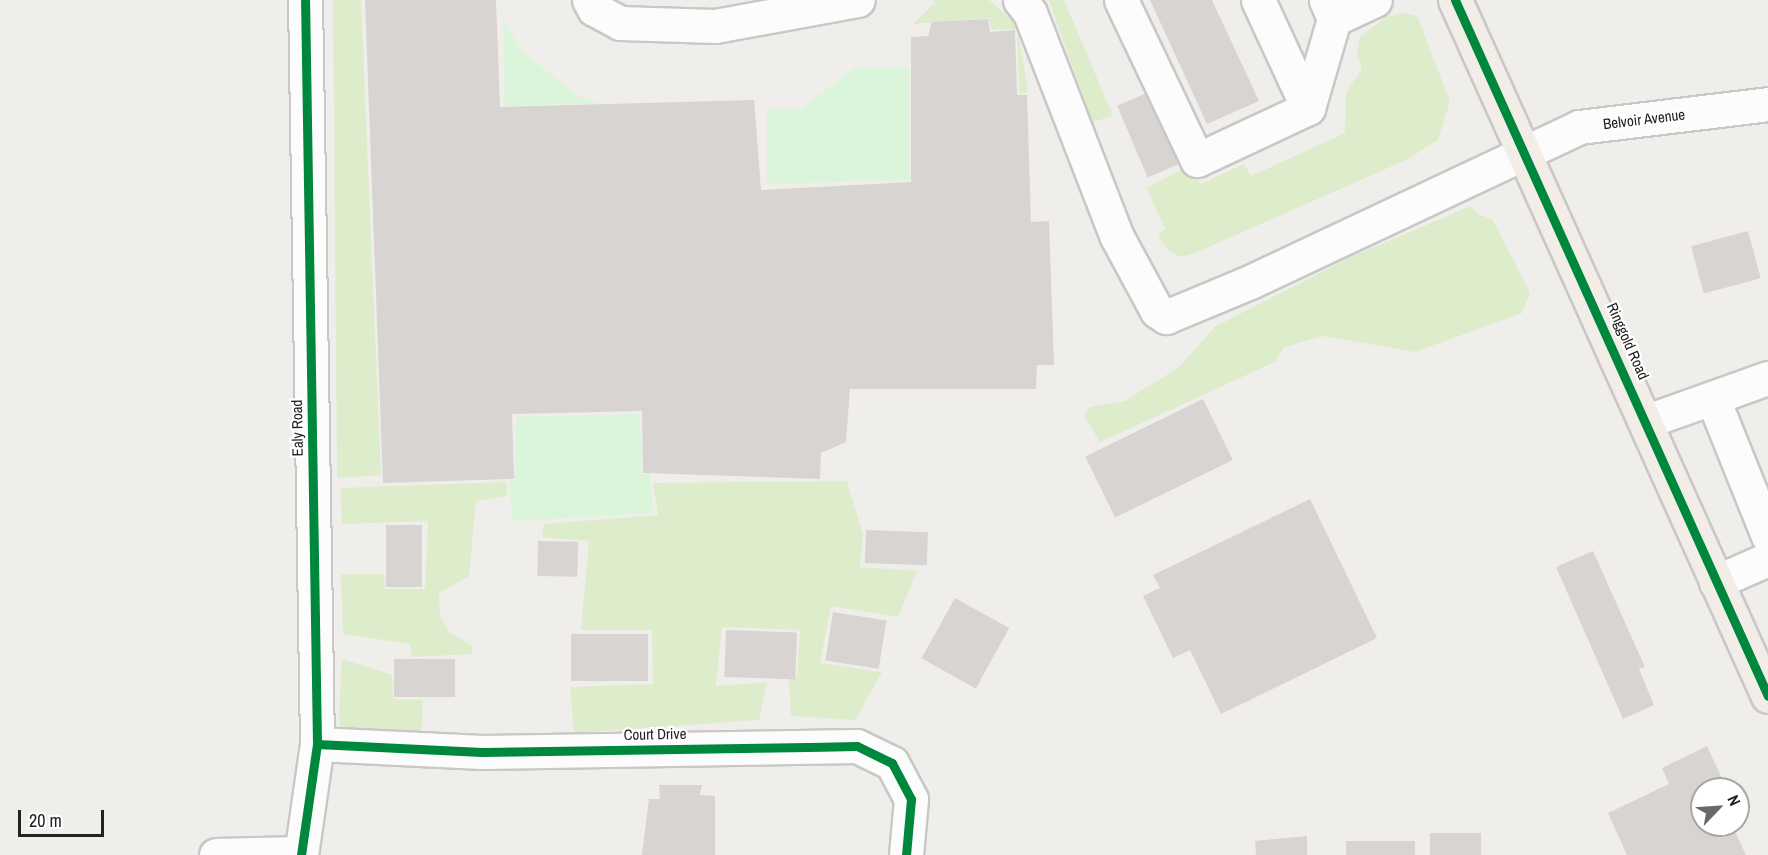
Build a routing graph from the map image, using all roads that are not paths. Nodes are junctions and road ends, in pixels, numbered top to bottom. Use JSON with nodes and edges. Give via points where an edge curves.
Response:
{"nodes":[{"id":1,"x":305,"y":0,"type":"edge"},
{"id":2,"x":590,"y":0,"type":"edge"},
{"id":3,"x":858,"y":0,"type":"edge"},
{"id":4,"x":1020,"y":0,"type":"edge"},
{"id":5,"x":1122,"y":0,"type":"edge"},
{"id":6,"x":1131,"y":0,"type":"edge"},
{"id":7,"x":1258,"y":0,"type":"edge"},
{"id":8,"x":1375,"y":0,"type":"edge"},
{"id":9,"x":1455,"y":0,"type":"edge"},
{"id":10,"x":1330,"y":9,"type":"edge"},
{"id":11,"x":1768,"y":104,"type":"edge"},
{"id":12,"x":1297,"y":112,"type":"junction"},
{"id":13,"x":1525,"y":152,"type":"junction"},
{"id":14,"x":1768,"y":378,"type":"edge"},
{"id":15,"x":1713,"y":399,"type":"junction"},
{"id":16,"x":1647,"y":421,"type":"junction"},
{"id":17,"x":1768,"y":536,"type":"edge"},
{"id":18,"x":1768,"y":559,"type":"edge"},
{"id":19,"x":1716,"y":582,"type":"junction"},
{"id":20,"x":1758,"y":646,"type":"edge"},
{"id":21,"x":1768,"y":696,"type":"edge"},
{"id":22,"x":317,"y":744,"type":"junction"},
{"id":23,"x":300,"y":854,"type":"edge"},
{"id":24,"x":216,"y":855,"type":"edge"},
{"id":25,"x":906,"y":855,"type":"edge"}],
"edges":[{"from":1,"to":22,"type":"street","name":"Ealy Road"},
{"from":2,"to":3,"type":"street","via":[[594,9],[620,23],[715,26]]},
{"from":4,"to":13,"type":"street","name":"Belvoir Avenue","via":[[1030,13],[1117,237],[1157,312],[1166,317],[1199,306]]},
{"from":5,"to":12,"type":"street","via":[[1197,160]]},
{"from":6,"to":12,"type":"street","via":[[1147,22],[1200,136],[1208,138],[1270,111]]},
{"from":7,"to":12,"type":"street"},
{"from":8,"to":10,"type":"street"},
{"from":9,"to":13,"type":"main road","name":"Ringgold Road"},
{"from":10,"to":12,"type":"street"},
{"from":11,"to":13,"type":"street","name":"Belvoir Avenue","via":[[1579,127]]},
{"from":13,"to":16,"type":"main road","name":"Ringgold Road"},
{"from":14,"to":15,"type":"street"},
{"from":15,"to":16,"type":"street"},
{"from":15,"to":17,"type":"street"},
{"from":16,"to":19,"type":"main road","name":"Ringgold Road"},
{"from":18,"to":19,"type":"street"},
{"from":19,"to":20,"type":"main road","name":"Ringgold Road"},
{"from":20,"to":21,"type":"main road","name":"Ringgold Road"},
{"from":22,"to":23,"type":"street","name":"Ealy Road"},
{"from":22,"to":25,"type":"street","name":"Court Drive","via":[[482,752],[857,746],[892,763],[911,798]]},
{"from":23,"to":24,"type":"street"}]}
